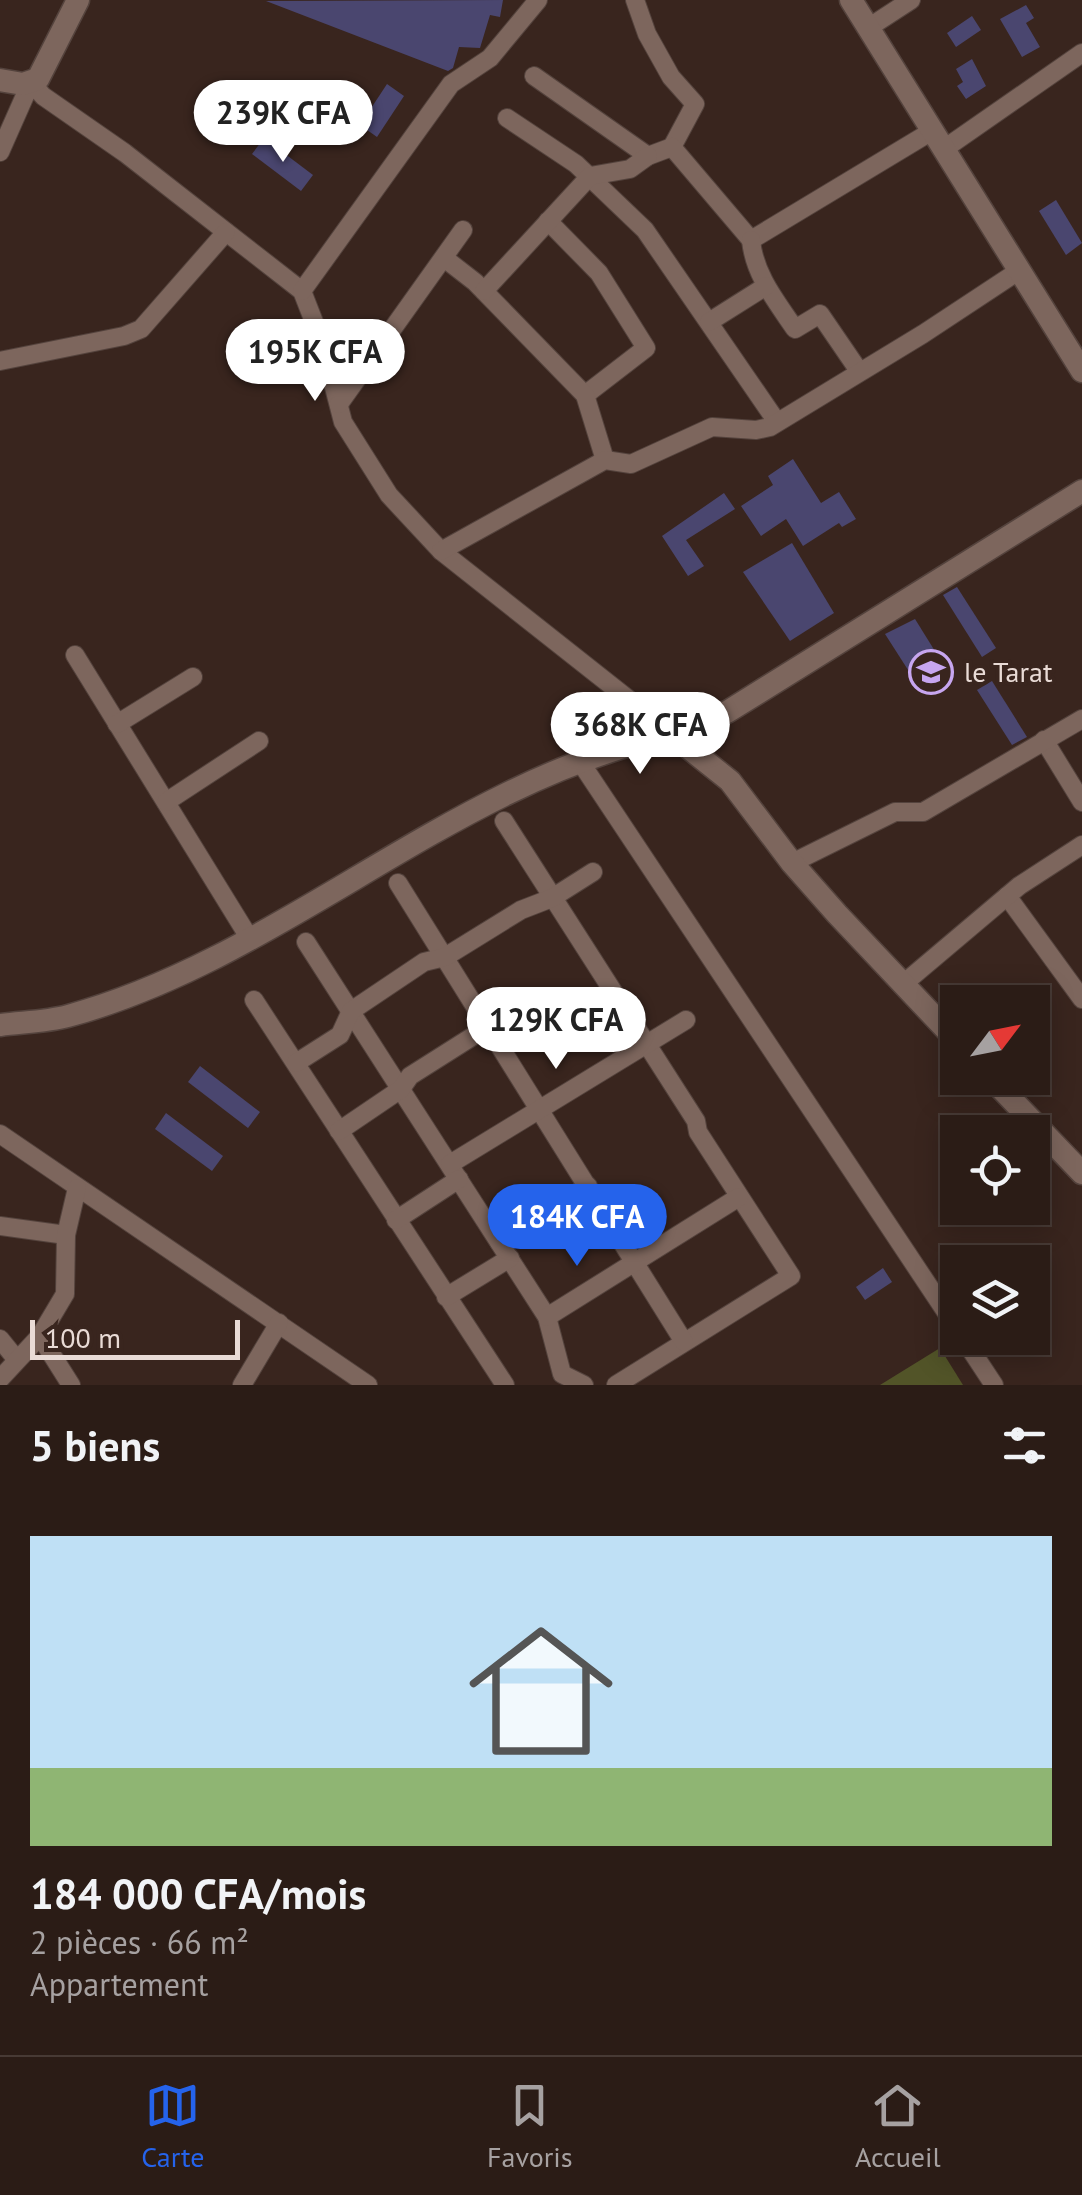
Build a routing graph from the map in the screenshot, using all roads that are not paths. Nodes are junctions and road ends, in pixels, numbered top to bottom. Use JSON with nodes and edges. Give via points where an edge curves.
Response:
{"nodes":[{"id":1,"x":78,"y":0,"type":"edge"},
{"id":2,"x":538,"y":0,"type":"edge"},
{"id":3,"x":635,"y":0,"type":"edge"},
{"id":4,"x":851,"y":0,"type":"edge"},
{"id":5,"x":911,"y":0,"type":"edge"},
{"id":6,"x":868,"y":28,"type":"junction"},
{"id":7,"x":1082,"y":53,"type":"edge"},
{"id":8,"x":534,"y":76,"type":"dead end"},
{"id":9,"x":0,"y":80,"type":"edge"},
{"id":10,"x":30,"y":82,"type":"junction"},
{"id":11,"x":507,"y":118,"type":"dead end"},
{"id":12,"x":938,"y":140,"type":"junction"},
{"id":13,"x":672,"y":147,"type":"junction"},
{"id":14,"x":0,"y":152,"type":"edge"},
{"id":15,"x":648,"y":156,"type":"junction"},
{"id":16,"x":590,"y":176,"type":"junction"},
{"id":17,"x":548,"y":221,"type":"junction"},
{"id":18,"x":464,"y":230,"type":"dead end"},
{"id":19,"x":226,"y":232,"type":"junction"},
{"id":20,"x":752,"y":240,"type":"junction"},
{"id":21,"x":444,"y":258,"type":"junction"},
{"id":22,"x":1018,"y":272,"type":"junction"},
{"id":23,"x":766,"y":286,"type":"junction"},
{"id":24,"x":484,"y":291,"type":"junction"},
{"id":25,"x":302,"y":292,"type":"junction"},
{"id":26,"x":708,"y":322,"type":"junction"},
{"id":27,"x":0,"y":361,"type":"edge"},
{"id":28,"x":859,"y":370,"type":"junction"},
{"id":29,"x":1082,"y":372,"type":"edge"},
{"id":30,"x":586,"y":396,"type":"junction"},
{"id":31,"x":340,"y":404,"type":"junction"},
{"id":32,"x":777,"y":422,"type":"junction"},
{"id":33,"x":605,"y":460,"type":"junction"},
{"id":34,"x":1082,"y":491,"type":"edge"},
{"id":35,"x":441,"y":551,"type":"junction"},
{"id":36,"x":75,"y":655,"type":"dead end"},
{"id":37,"x":193,"y":678,"type":"dead end"},
{"id":38,"x":1082,"y":719,"type":"edge"},
{"id":39,"x":118,"y":724,"type":"junction"},
{"id":40,"x":686,"y":737,"type":"junction"},
{"id":41,"x":1044,"y":740,"type":"junction"},
{"id":42,"x":258,"y":741,"type":"dead end"},
{"id":43,"x":588,"y":760,"type":"junction"},
{"id":44,"x":166,"y":802,"type":"junction"},
{"id":45,"x":1082,"y":802,"type":"edge"},
{"id":46,"x":504,"y":821,"type":"dead end"},
{"id":47,"x":1082,"y":844,"type":"edge"},
{"id":48,"x":792,"y":863,"type":"junction"},
{"id":49,"x":593,"y":872,"type":"dead end"},
{"id":50,"x":398,"y":883,"type":"dead end"},
{"id":51,"x":1008,"y":896,"type":"junction"},
{"id":52,"x":552,"y":898,"type":"junction"},
{"id":53,"x":250,"y":939,"type":"junction"},
{"id":54,"x":306,"y":942,"type":"dead end"},
{"id":55,"x":446,"y":957,"type":"junction"},
{"id":56,"x":903,"y":984,"type":"junction"},
{"id":57,"x":1082,"y":998,"type":"edge"},
{"id":58,"x":254,"y":1000,"type":"dead end"},
{"id":59,"x":352,"y":1011,"type":"junction"},
{"id":60,"x":524,"y":1014,"type":"dead end"},
{"id":61,"x":686,"y":1020,"type":"dead end"},
{"id":62,"x":940,"y":1023,"type":"edge"},
{"id":63,"x":0,"y":1025,"type":"edge"},
{"id":64,"x":489,"y":1026,"type":"junction"},
{"id":65,"x":647,"y":1044,"type":"junction"},
{"id":66,"x":296,"y":1063,"type":"junction"},
{"id":67,"x":402,"y":1089,"type":"junction"},
{"id":68,"x":1008,"y":1095,"type":"edge"},
{"id":69,"x":541,"y":1109,"type":"junction"},
{"id":70,"x":339,"y":1131,"type":"junction"},
{"id":71,"x":0,"y":1134,"type":"edge"},
{"id":72,"x":1078,"y":1163,"type":"edge"},
{"id":73,"x":455,"y":1172,"type":"junction"},
{"id":74,"x":588,"y":1186,"type":"junction"},
{"id":75,"x":77,"y":1188,"type":"junction"},
{"id":76,"x":740,"y":1196,"type":"junction"},
{"id":77,"x":396,"y":1220,"type":"junction"},
{"id":78,"x":0,"y":1226,"type":"edge"},
{"id":79,"x":66,"y":1234,"type":"junction"},
{"id":80,"x":504,"y":1250,"type":"junction"},
{"id":81,"x":634,"y":1261,"type":"junction"},
{"id":82,"x":446,"y":1297,"type":"junction"},
{"id":83,"x":940,"y":1302,"type":"edge"},
{"id":84,"x":547,"y":1316,"type":"junction"},
{"id":85,"x":279,"y":1322,"type":"junction"},
{"id":86,"x":40,"y":1336,"type":"junction"},
{"id":87,"x":0,"y":1340,"type":"edge"},
{"id":88,"x":684,"y":1342,"type":"junction"},
{"id":89,"x":974,"y":1355,"type":"edge"},
{"id":90,"x":17,"y":1360,"type":"junction"},
{"id":91,"x":0,"y":1379,"type":"edge"},
{"id":92,"x":555,"y":1380,"type":"edge"},
{"id":93,"x":71,"y":1385,"type":"edge"},
{"id":94,"x":242,"y":1385,"type":"edge"},
{"id":95,"x":368,"y":1385,"type":"edge"},
{"id":96,"x":504,"y":1385,"type":"edge"},
{"id":97,"x":584,"y":1385,"type":"edge"},
{"id":98,"x":616,"y":1385,"type":"edge"},
{"id":99,"x":994,"y":1385,"type":"edge"}],
"edges":[{"from":1,"to":10,"type":"main road","via":[[44,72]]},
{"from":2,"to":25,"type":"street","via":[[490,58],[450,84]]},
{"from":3,"to":13,"type":"street","via":[[671,77],[696,104]]},
{"from":4,"to":6,"type":"main road"},
{"from":5,"to":6,"type":"street"},
{"from":6,"to":12,"type":"main road"},
{"from":7,"to":12,"type":"street"},
{"from":8,"to":15,"type":"street"},
{"from":9,"to":10,"type":"main road"},
{"from":10,"to":14,"type":"street"},
{"from":10,"to":19,"type":"street"},
{"from":11,"to":16,"type":"street"},
{"from":12,"to":20,"type":"street"},
{"from":12,"to":22,"type":"main road"},
{"from":13,"to":15,"type":"street"},
{"from":13,"to":20,"type":"street"},
{"from":15,"to":16,"type":"street","via":[[610,175]]},
{"from":16,"to":17,"type":"street"},
{"from":16,"to":26,"type":"street","via":[[645,230]]},
{"from":17,"to":24,"type":"street"},
{"from":17,"to":30,"type":"street","via":[[599,272],[646,348]]},
{"from":18,"to":21,"type":"street"},
{"from":19,"to":25,"type":"street"},
{"from":19,"to":27,"type":"street","via":[[141,329]]},
{"from":20,"to":23,"type":"street"},
{"from":21,"to":24,"type":"street"},
{"from":21,"to":31,"type":"street"},
{"from":22,"to":28,"type":"street"},
{"from":22,"to":29,"type":"main road"},
{"from":23,"to":26,"type":"street"},
{"from":23,"to":28,"type":"street","via":[[795,328],[820,314]]},
{"from":24,"to":30,"type":"street"},
{"from":25,"to":31,"type":"street"},
{"from":26,"to":32,"type":"street"},
{"from":28,"to":32,"type":"street"},
{"from":30,"to":33,"type":"street"},
{"from":31,"to":35,"type":"street","via":[[343,422],[389,495]]},
{"from":32,"to":33,"type":"street","via":[[756,430],[712,427],[631,464]]},
{"from":33,"to":35,"type":"street"},
{"from":34,"to":40,"type":"main road"},
{"from":35,"to":40,"type":"street"},
{"from":36,"to":39,"type":"street"},
{"from":37,"to":39,"type":"street"},
{"from":38,"to":41,"type":"street"},
{"from":39,"to":44,"type":"street"},
{"from":40,"to":43,"type":"main road"},
{"from":40,"to":48,"type":"main road"},
{"from":41,"to":45,"type":"street"},
{"from":41,"to":48,"type":"street","via":[[923,812],[895,812]]},
{"from":42,"to":44,"type":"street"},
{"from":43,"to":53,"type":"main road","via":[[503,794]]},
{"from":43,"to":83,"type":"street"},
{"from":44,"to":53,"type":"street"},
{"from":46,"to":52,"type":"street"},
{"from":47,"to":51,"type":"street"},
{"from":48,"to":56,"type":"main road"},
{"from":49,"to":52,"type":"street"},
{"from":50,"to":55,"type":"street"},
{"from":51,"to":56,"type":"street"},
{"from":51,"to":57,"type":"street"},
{"from":52,"to":55,"type":"street"},
{"from":52,"to":65,"type":"street"},
{"from":53,"to":63,"type":"main road","via":[[165,982],[66,1017]]},
{"from":54,"to":59,"type":"street"},
{"from":55,"to":59,"type":"street","via":[[424,962]]},
{"from":55,"to":64,"type":"street"},
{"from":56,"to":62,"type":"main road"},
{"from":58,"to":66,"type":"street"},
{"from":59,"to":66,"type":"street","via":[[340,1035]]},
{"from":59,"to":67,"type":"street"},
{"from":60,"to":64,"type":"street"},
{"from":61,"to":65,"type":"street"},
{"from":64,"to":67,"type":"street","via":[[410,1076]]},
{"from":64,"to":69,"type":"street"},
{"from":65,"to":69,"type":"street"},
{"from":65,"to":76,"type":"street"},
{"from":66,"to":70,"type":"street"},
{"from":67,"to":70,"type":"street"},
{"from":67,"to":73,"type":"street"},
{"from":68,"to":72,"type":"main road"},
{"from":69,"to":73,"type":"street"},
{"from":69,"to":74,"type":"street"},
{"from":70,"to":77,"type":"street"},
{"from":71,"to":75,"type":"street"},
{"from":73,"to":77,"type":"street"},
{"from":73,"to":80,"type":"street"},
{"from":74,"to":80,"type":"street"},
{"from":74,"to":81,"type":"street"},
{"from":75,"to":79,"type":"street"},
{"from":75,"to":85,"type":"street"},
{"from":76,"to":81,"type":"street"},
{"from":76,"to":88,"type":"street","via":[[790,1276]]},
{"from":77,"to":82,"type":"street"},
{"from":78,"to":79,"type":"street"},
{"from":79,"to":86,"type":"street","via":[[65,1294]]},
{"from":80,"to":82,"type":"street"},
{"from":80,"to":84,"type":"street"},
{"from":81,"to":84,"type":"street"},
{"from":81,"to":88,"type":"street"},
{"from":82,"to":96,"type":"street"},
{"from":84,"to":92,"type":"street"},
{"from":85,"to":94,"type":"street"},
{"from":85,"to":95,"type":"street"},
{"from":86,"to":90,"type":"street"},
{"from":86,"to":93,"type":"street"},
{"from":87,"to":90,"type":"street"},
{"from":88,"to":98,"type":"street"},
{"from":89,"to":99,"type":"street"},
{"from":90,"to":91,"type":"street"},
{"from":92,"to":97,"type":"street"}]}
